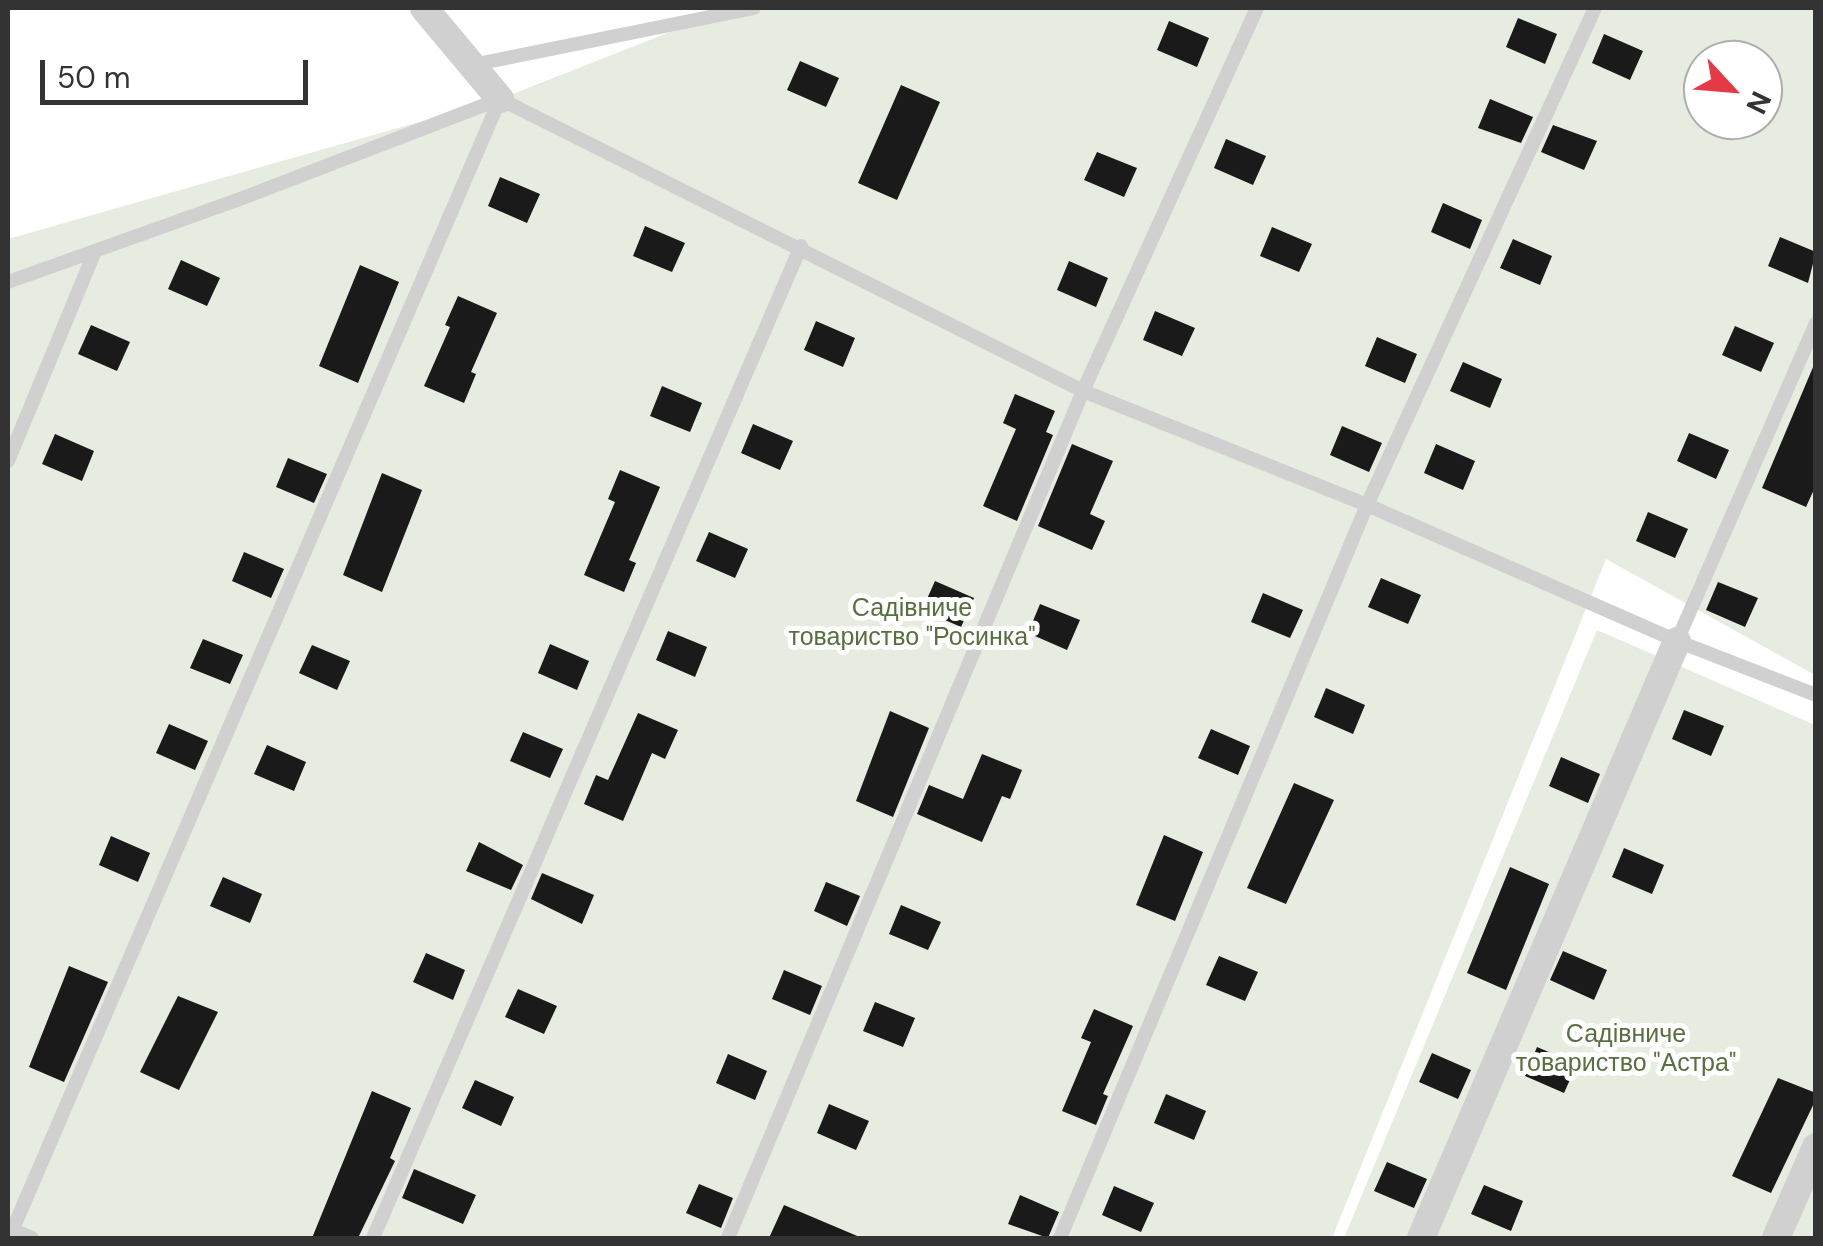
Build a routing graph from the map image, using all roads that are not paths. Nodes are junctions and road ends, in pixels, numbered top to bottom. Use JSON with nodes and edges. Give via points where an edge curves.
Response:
{"nodes":[{"id":1,"x":424,"y":8,"type":"edge"},
{"id":2,"x":754,"y":8,"type":"edge"},
{"id":3,"x":1257,"y":8,"type":"edge"},
{"id":4,"x":1595,"y":8,"type":"edge"},
{"id":5,"x":472,"y":65,"type":"junction"},
{"id":6,"x":500,"y":98,"type":"junction"},
{"id":7,"x":802,"y":246,"type":"junction"},
{"id":8,"x":95,"y":251,"type":"junction"},
{"id":9,"x":8,"y":282,"type":"edge"},
{"id":10,"x":1816,"y":323,"type":"edge"},
{"id":11,"x":1083,"y":391,"type":"junction"},
{"id":12,"x":8,"y":461,"type":"edge"},
{"id":13,"x":1367,"y":504,"type":"junction"},
{"id":14,"x":1677,"y":641,"type":"junction"},
{"id":15,"x":1816,"y":696,"type":"edge"},
{"id":16,"x":1816,"y":1146,"type":"edge"},
{"id":17,"x":10,"y":1232,"type":"edge"},
{"id":18,"x":32,"y":1238,"type":"edge"},
{"id":19,"x":372,"y":1238,"type":"edge"},
{"id":20,"x":728,"y":1238,"type":"edge"},
{"id":21,"x":1060,"y":1238,"type":"edge"},
{"id":22,"x":1421,"y":1238,"type":"edge"},
{"id":23,"x":1776,"y":1238,"type":"edge"}],
"edges":[{"from":1,"to":5,"type":"street"},
{"from":2,"to":5,"type":"lane"},
{"from":3,"to":11,"type":"lane"},
{"from":4,"to":13,"type":"lane"},
{"from":5,"to":6,"type":"street"},
{"from":6,"to":7,"type":"lane"},
{"from":6,"to":8,"type":"lane"},
{"from":6,"to":17,"type":"lane"},
{"from":7,"to":11,"type":"lane"},
{"from":7,"to":19,"type":"lane"},
{"from":8,"to":9,"type":"lane"},
{"from":8,"to":12,"type":"lane"},
{"from":10,"to":14,"type":"lane"},
{"from":11,"to":13,"type":"lane"},
{"from":11,"to":20,"type":"lane"},
{"from":13,"to":14,"type":"lane"},
{"from":13,"to":21,"type":"lane"},
{"from":14,"to":15,"type":"lane"},
{"from":14,"to":22,"type":"street"},
{"from":16,"to":23,"type":"street"},
{"from":17,"to":18,"type":"lane"}]}
